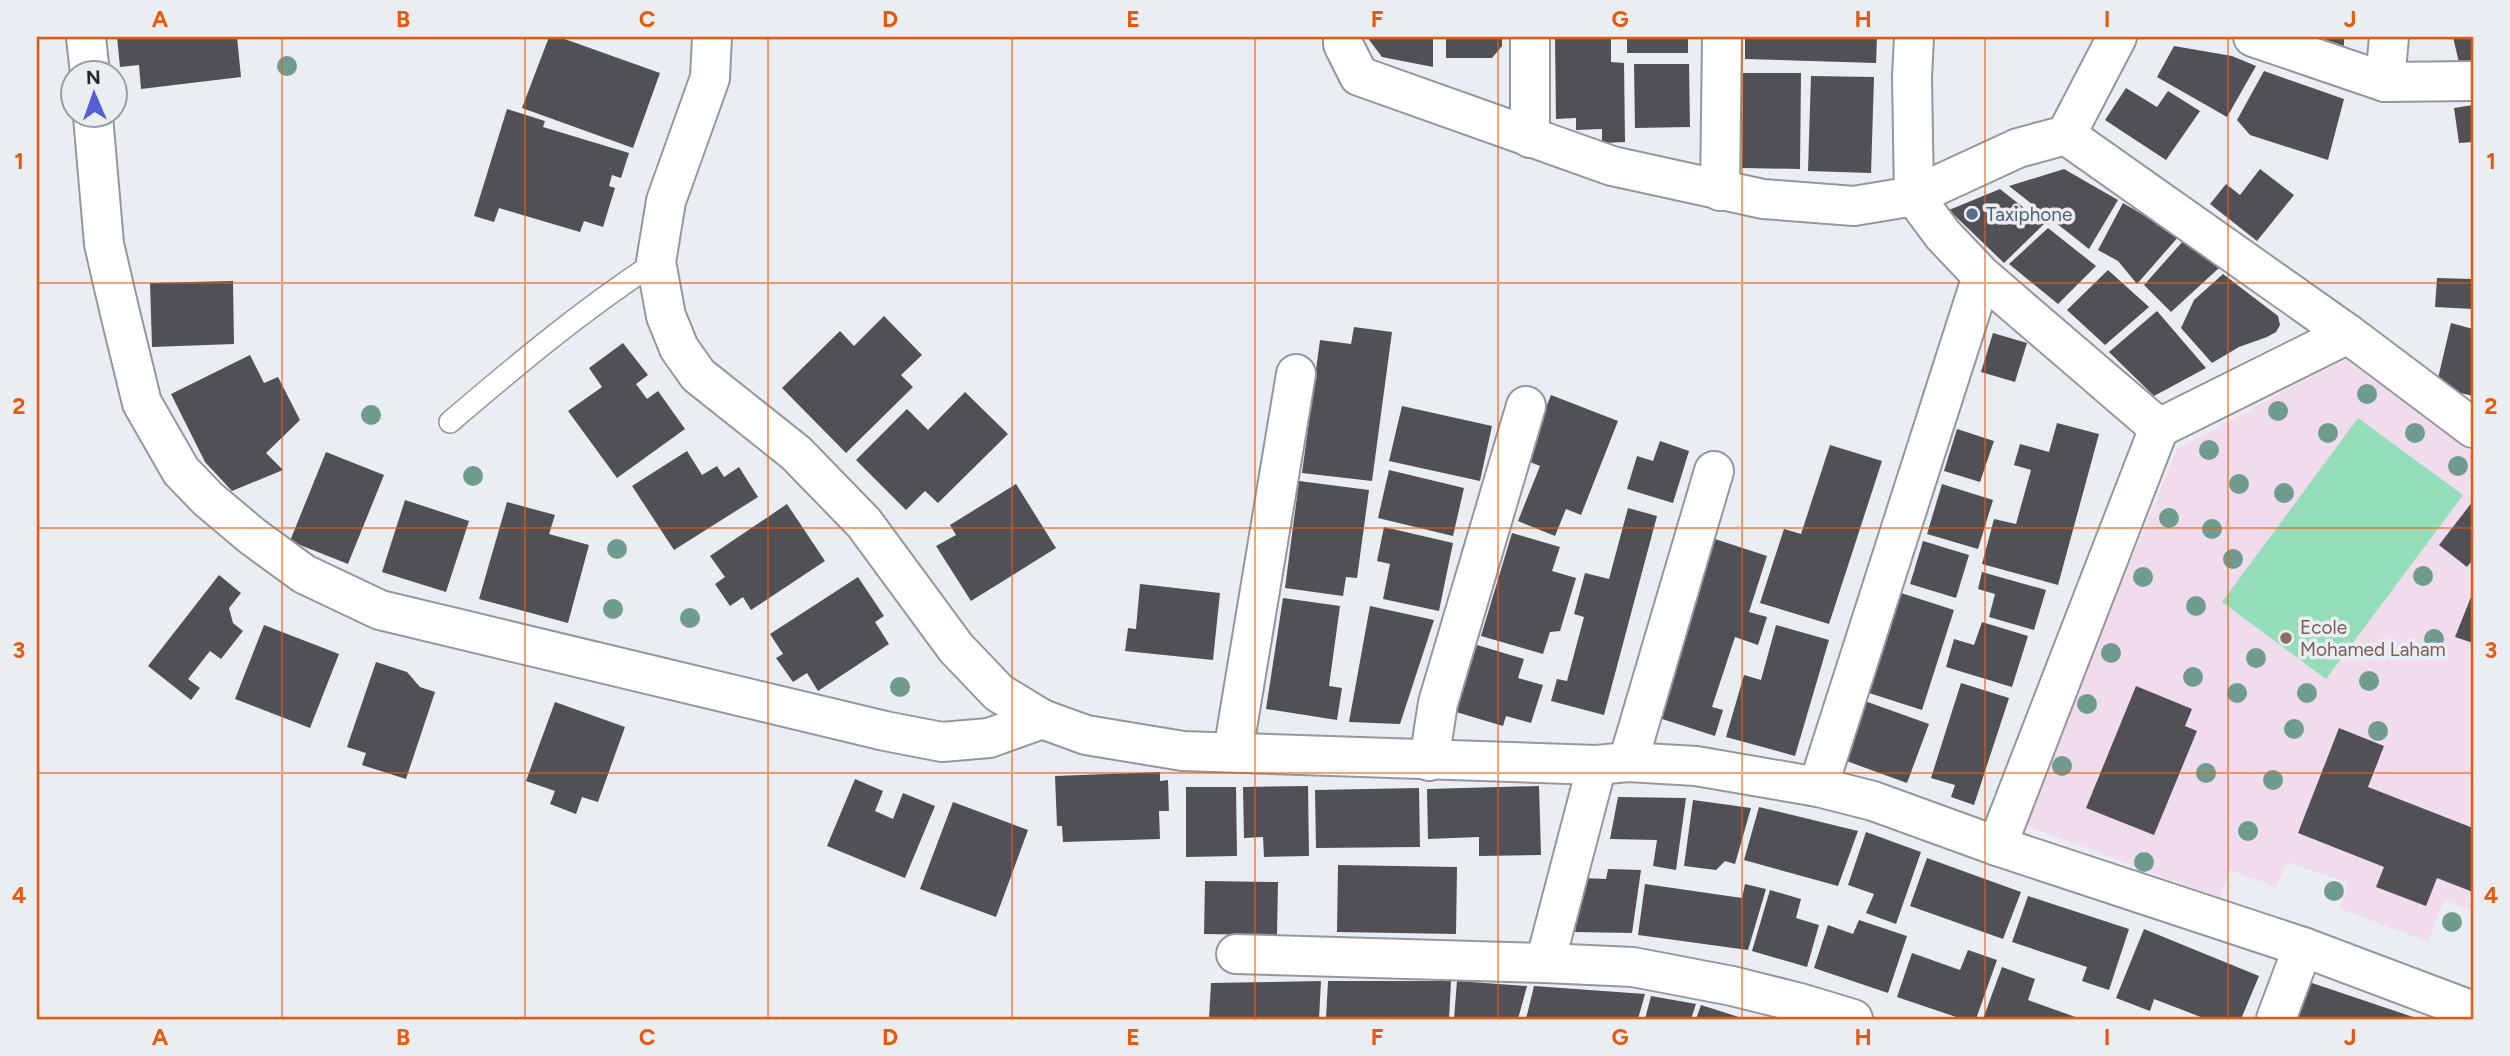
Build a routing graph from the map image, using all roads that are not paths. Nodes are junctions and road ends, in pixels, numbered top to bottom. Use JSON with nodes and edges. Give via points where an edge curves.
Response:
{"nodes":[{"id":1,"x":86,"y":37,"type":"edge"},
{"id":2,"x":712,"y":37,"type":"edge"},
{"id":3,"x":1343,"y":37,"type":"edge"},
{"id":4,"x":1530,"y":37,"type":"edge"},
{"id":5,"x":1723,"y":37,"type":"edge"},
{"id":6,"x":1914,"y":37,"type":"edge"},
{"id":7,"x":2117,"y":37,"type":"edge"},
{"id":8,"x":2253,"y":37,"type":"edge"},
{"id":9,"x":2389,"y":37,"type":"edge"},
{"id":10,"x":88,"y":60,"type":"edge"},
{"id":11,"x":2473,"y":81,"type":"edge"},
{"id":12,"x":2385,"y":82,"type":"junction"},
{"id":13,"x":94,"y":130,"type":"edge"},
{"id":14,"x":2066,"y":135,"type":"junction"},
{"id":15,"x":1530,"y":138,"type":"junction"},
{"id":16,"x":1720,"y":191,"type":"junction"},
{"id":17,"x":1914,"y":196,"type":"junction"},
{"id":18,"x":656,"y":262,"type":"junction"},
{"id":19,"x":1982,"y":276,"type":"junction"},
{"id":20,"x":2348,"y":334,"type":"junction"},
{"id":21,"x":1296,"y":374,"type":"dead end"},
{"id":22,"x":1525,"y":406,"type":"dead end"},
{"id":23,"x":450,"y":422,"type":"dead end"},
{"id":24,"x":2159,"y":428,"type":"junction"},
{"id":25,"x":2473,"y":428,"type":"edge"},
{"id":26,"x":1714,"y":471,"type":"dead end"},
{"id":27,"x":1042,"y":719,"type":"junction"},
{"id":28,"x":1233,"y":752,"type":"junction"},
{"id":29,"x":1429,"y":761,"type":"junction"},
{"id":30,"x":1612,"y":763,"type":"junction"},
{"id":31,"x":1818,"y":787,"type":"junction"},
{"id":32,"x":1997,"y":846,"type":"junction"},
{"id":33,"x":2303,"y":947,"type":"junction"},
{"id":34,"x":1236,"y":954,"type":"dead end"},
{"id":35,"x":1545,"y":963,"type":"junction"},
{"id":36,"x":2473,"y":1011,"type":"edge"},
{"id":37,"x":1853,"y":1019,"type":"edge"},
{"id":38,"x":2276,"y":1019,"type":"edge"}],
"edges":[{"from":1,"to":10,"type":"street"},
{"from":2,"to":18,"type":"street","via":[[710,78],[666,201]]},
{"from":3,"to":15,"type":"street","via":[[1359,76]]},
{"from":4,"to":15,"type":"street"},
{"from":5,"to":16,"type":"street"},
{"from":6,"to":17,"type":"street"},
{"from":7,"to":14,"type":"street"},
{"from":8,"to":12,"type":"street"},
{"from":9,"to":12,"type":"street"},
{"from":11,"to":12,"type":"street"},
{"from":13,"to":27,"type":"street","via":[[104,244],[142,403],[181,471],[252,536],[304,574],[380,610],[942,742],[989,738]]},
{"from":14,"to":17,"type":"street","via":[[2018,148]]},
{"from":14,"to":20,"type":"street"},
{"from":15,"to":16,"type":"street","via":[[1612,166]]},
{"from":16,"to":17,"type":"street","via":[[1854,206]]},
{"from":17,"to":19,"type":"street"},
{"from":18,"to":23,"type":"lane","via":[[598,300]]},
{"from":18,"to":27,"type":"street","via":[[666,316],[679,348],[698,375],[796,453],[864,523],[956,648],[999,693]]},
{"from":19,"to":24,"type":"street"},
{"from":19,"to":31,"type":"street"},
{"from":20,"to":24,"type":"street"},
{"from":20,"to":25,"type":"street"},
{"from":21,"to":28,"type":"street"},
{"from":22,"to":29,"type":"street","via":[[1438,704]]},
{"from":24,"to":32,"type":"street"},
{"from":26,"to":30,"type":"street"},
{"from":27,"to":28,"type":"street","via":[[1086,735],[1183,751]]},
{"from":28,"to":29,"type":"street"},
{"from":29,"to":30,"type":"street"},
{"from":30,"to":31,"type":"street","via":[[1696,766]]},
{"from":30,"to":35,"type":"street"},
{"from":31,"to":32,"type":"street","via":[[1873,801]]},
{"from":32,"to":33,"type":"street"},
{"from":33,"to":36,"type":"street"},
{"from":33,"to":38,"type":"street"},
{"from":34,"to":35,"type":"street"},
{"from":35,"to":37,"type":"street","via":[[1633,967],[1732,985]]}]}
